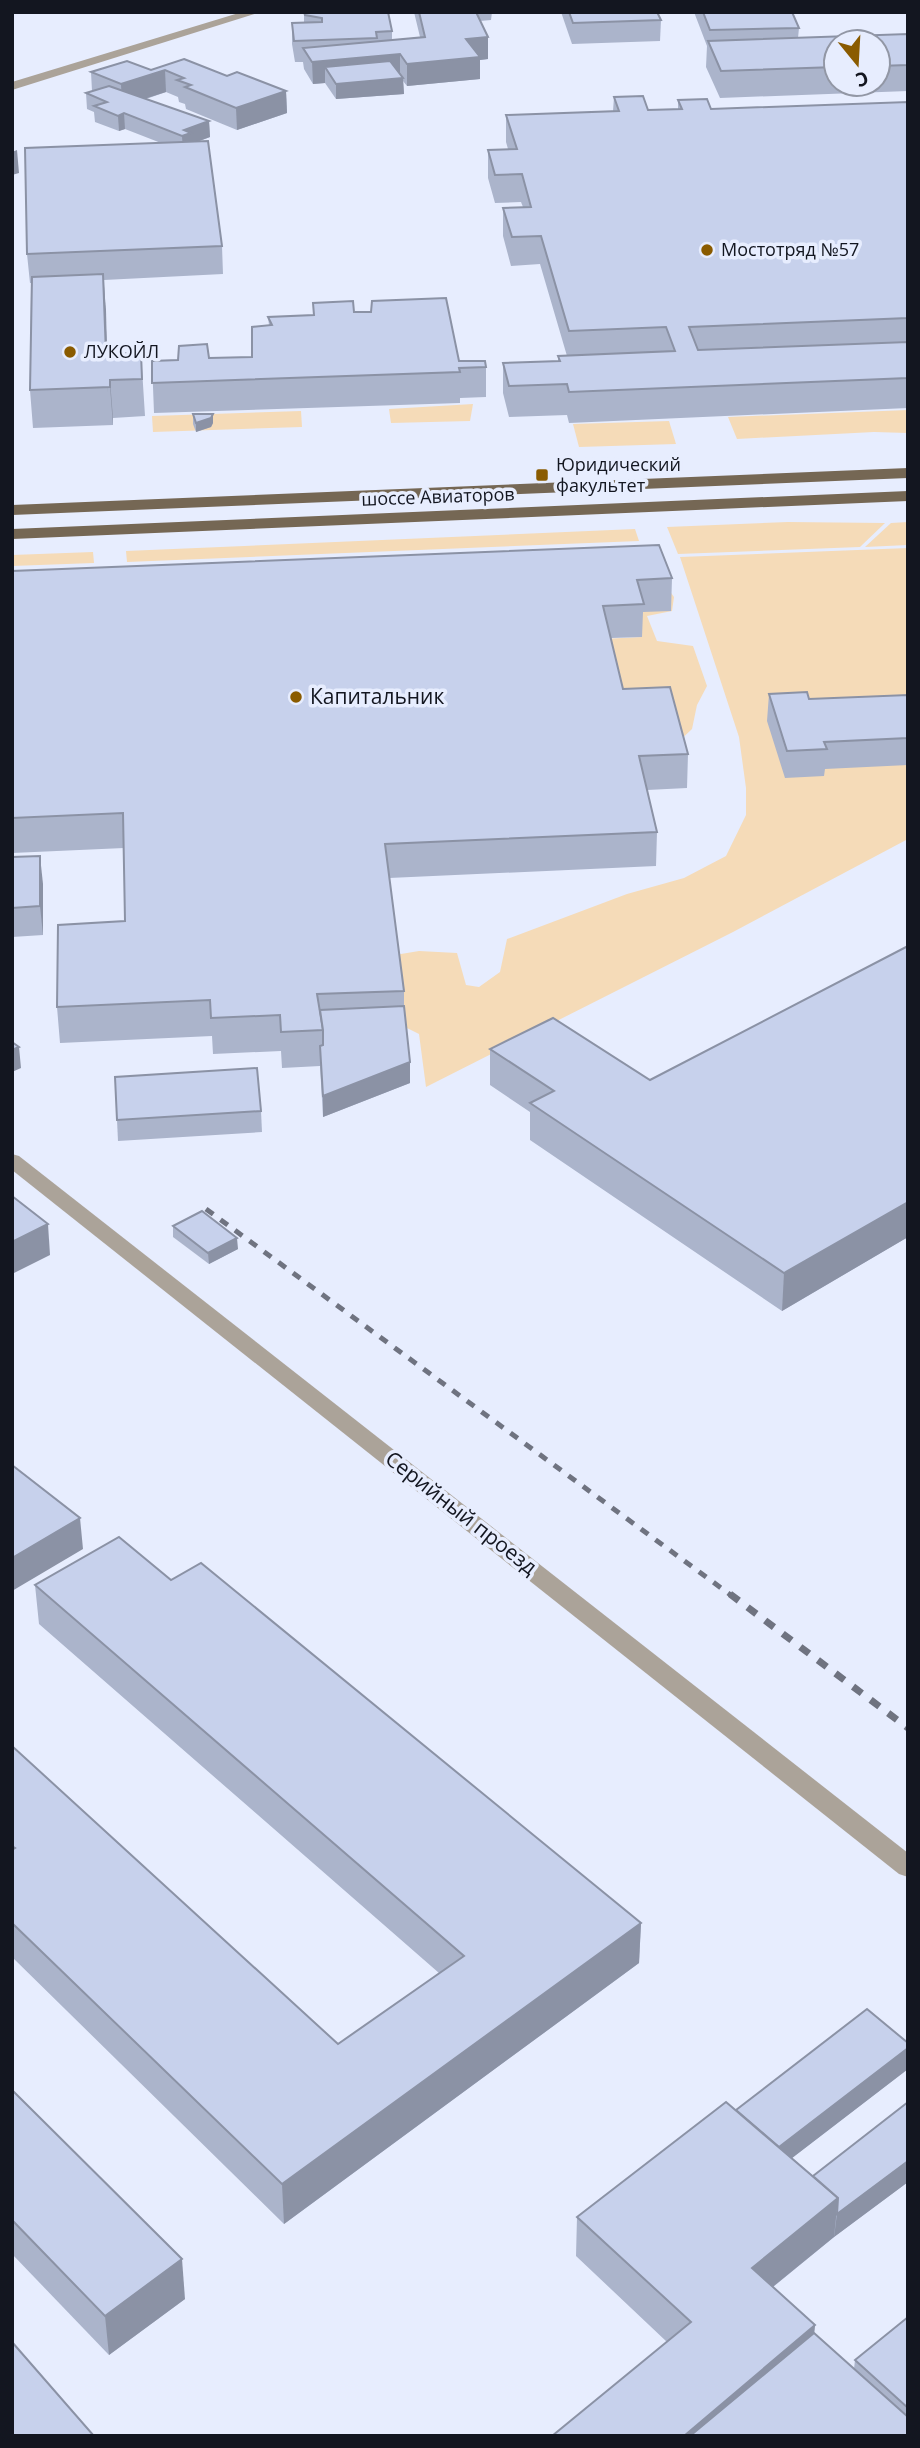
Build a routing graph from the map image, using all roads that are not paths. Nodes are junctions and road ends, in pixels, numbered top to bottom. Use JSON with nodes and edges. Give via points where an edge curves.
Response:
{"nodes":[{"id":1,"x":255,"y":12,"type":"edge"},
{"id":2,"x":12,"y":86,"type":"edge"},
{"id":3,"x":908,"y":473,"type":"edge"},
{"id":4,"x":908,"y":496,"type":"edge"},
{"id":5,"x":12,"y":510,"type":"edge"},
{"id":6,"x":12,"y":534,"type":"edge"},
{"id":7,"x":12,"y":1160,"type":"edge"},
{"id":8,"x":908,"y":1867,"type":"edge"}],
"edges":[{"from":1,"to":2,"type":"street"},
{"from":3,"to":5,"type":"main road","name":"шоссе Авиаторов"},
{"from":4,"to":6,"type":"main road","name":"шоссе Авиаторов"},
{"from":7,"to":8,"type":"street","name":"Серийный проезд"}]}
